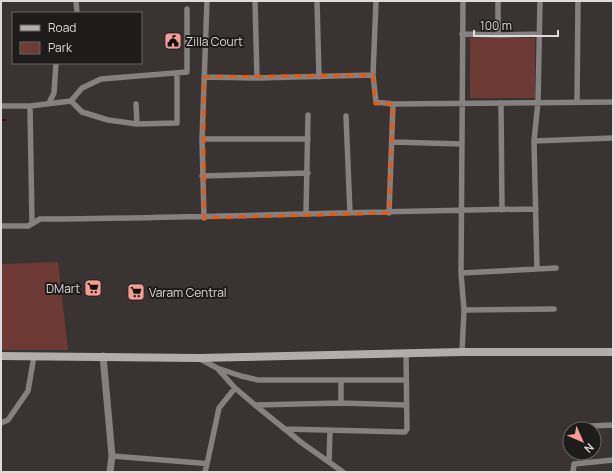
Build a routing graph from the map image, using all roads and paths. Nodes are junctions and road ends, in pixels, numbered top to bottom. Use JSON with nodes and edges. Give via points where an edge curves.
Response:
{"nodes":[{"id":1,"x":76,"y":1,"type":"edge"},
{"id":2,"x":207,"y":1,"type":"edge"},
{"id":3,"x":254,"y":1,"type":"edge"},
{"id":4,"x":318,"y":1,"type":"edge"},
{"id":5,"x":376,"y":1,"type":"edge"},
{"id":6,"x":463,"y":1,"type":"edge"},
{"id":7,"x":498,"y":1,"type":"edge"},
{"id":8,"x":540,"y":1,"type":"edge"},
{"id":9,"x":578,"y":1,"type":"edge"},
{"id":10,"x":187,"y":9,"type":"dead end"},
{"id":11,"x":78,"y":12,"type":"edge"},
{"id":12,"x":462,"y":34,"type":"junction"},
{"id":13,"x":539,"y":34,"type":"junction"},
{"id":14,"x":498,"y":35,"type":"junction"},
{"id":15,"x":56,"y":64,"type":"edge"},
{"id":16,"x":177,"y":73,"type":"junction"},
{"id":17,"x":373,"y":75,"type":"junction"},
{"id":18,"x":204,"y":77,"type":"junction"},
{"id":19,"x":319,"y":77,"type":"junction"},
{"id":20,"x":257,"y":78,"type":"junction"},
{"id":21,"x":71,"y":101,"type":"junction"},
{"id":22,"x":538,"y":102,"type":"junction"},
{"id":23,"x":577,"y":102,"type":"junction"},
{"id":24,"x":613,"y":102,"type":"edge"},
{"id":25,"x":49,"y":103,"type":"junction"},
{"id":26,"x":501,"y":103,"type":"junction"},
{"id":27,"x":136,"y":104,"type":"dead end"},
{"id":28,"x":393,"y":104,"type":"junction"},
{"id":29,"x":463,"y":104,"type":"junction"},
{"id":30,"x":1,"y":106,"type":"edge"},
{"id":31,"x":30,"y":106,"type":"junction"},
{"id":32,"x":308,"y":115,"type":"dead end"},
{"id":33,"x":346,"y":116,"type":"dead end"},
{"id":34,"x":137,"y":124,"type":"junction"},
{"id":35,"x":308,"y":138,"type":"junction"},
{"id":36,"x":613,"y":138,"type":"edge"},
{"id":37,"x":202,"y":139,"type":"junction"},
{"id":38,"x":534,"y":141,"type":"junction"},
{"id":39,"x":392,"y":142,"type":"junction"},
{"id":40,"x":462,"y":144,"type":"junction"},
{"id":41,"x":308,"y":173,"type":"junction"},
{"id":42,"x":202,"y":176,"type":"junction"},
{"id":43,"x":536,"y":209,"type":"junction"},
{"id":44,"x":502,"y":210,"type":"junction"},
{"id":45,"x":461,"y":212,"type":"junction"},
{"id":46,"x":306,"y":213,"type":"junction"},
{"id":47,"x":350,"y":213,"type":"junction"},
{"id":48,"x":389,"y":213,"type":"junction"},
{"id":49,"x":204,"y":218,"type":"junction"},
{"id":50,"x":32,"y":224,"type":"junction"},
{"id":51,"x":1,"y":226,"type":"edge"},
{"id":52,"x":556,"y":268,"type":"dead end"},
{"id":53,"x":538,"y":269,"type":"junction"},
{"id":54,"x":461,"y":273,"type":"junction"},
{"id":55,"x":554,"y":309,"type":"dead end"},
{"id":56,"x":464,"y":310,"type":"junction"},
{"id":57,"x":462,"y":352,"type":"junction"},
{"id":58,"x":613,"y":352,"type":"edge"},
{"id":59,"x":406,"y":354,"type":"junction"},
{"id":60,"x":1,"y":356,"type":"edge"},
{"id":61,"x":34,"y":356,"type":"junction"},
{"id":62,"x":103,"y":356,"type":"junction"},
{"id":63,"x":199,"y":358,"type":"junction"},
{"id":64,"x":217,"y":368,"type":"junction"},
{"id":65,"x":406,"y":380,"type":"junction"},
{"id":66,"x":341,"y":381,"type":"junction"},
{"id":67,"x":235,"y":388,"type":"junction"},
{"id":68,"x":341,"y":403,"type":"junction"},
{"id":69,"x":255,"y":405,"type":"junction"},
{"id":70,"x":406,"y":405,"type":"junction"},
{"id":71,"x":1,"y":423,"type":"edge"},
{"id":72,"x":602,"y":425,"type":"edge"},
{"id":73,"x":613,"y":425,"type":"edge"},
{"id":74,"x":285,"y":430,"type":"junction"},
{"id":75,"x":330,"y":431,"type":"junction"},
{"id":76,"x":112,"y":456,"type":"junction"},
{"id":77,"x":613,"y":460,"type":"edge"},
{"id":78,"x":329,"y":462,"type":"junction"},
{"id":79,"x":207,"y":464,"type":"junction"},
{"id":80,"x":110,"y":472,"type":"edge"},
{"id":81,"x":205,"y":472,"type":"edge"},
{"id":82,"x":343,"y":472,"type":"edge"},
{"id":83,"x":573,"y":472,"type":"edge"}],
"edges":[{"from":1,"to":11,"type":"street"},
{"from":2,"to":18,"type":"street"},
{"from":3,"to":20,"type":"street"},
{"from":4,"to":19,"type":"street"},
{"from":5,"to":17,"type":"street"},
{"from":6,"to":12,"type":"street"},
{"from":7,"to":14,"type":"street"},
{"from":8,"to":13,"type":"street"},
{"from":9,"to":23,"type":"street"},
{"from":10,"to":16,"type":"street","via":[[187,72]]},
{"from":12,"to":14,"type":"street"},
{"from":12,"to":29,"type":"street"},
{"from":13,"to":14,"type":"street"},
{"from":13,"to":22,"type":"street"},
{"from":15,"to":25,"type":"street","via":[[54,93]]},
{"from":16,"to":21,"type":"street","via":[[101,80],[82,88]]},
{"from":16,"to":34,"type":"street","via":[[177,123]]},
{"from":17,"to":19,"type":"street"},
{"from":17,"to":28,"type":"street","via":[[376,102]]},
{"from":18,"to":20,"type":"street"},
{"from":18,"to":37,"type":"street"},
{"from":19,"to":20,"type":"street"},
{"from":21,"to":25,"type":"street"},
{"from":21,"to":34,"type":"street","via":[[82,112],[108,120]]},
{"from":22,"to":23,"type":"street"},
{"from":22,"to":26,"type":"street"},
{"from":22,"to":38,"type":"street"},
{"from":23,"to":24,"type":"street"},
{"from":25,"to":31,"type":"street"},
{"from":26,"to":29,"type":"street"},
{"from":26,"to":44,"type":"street"},
{"from":27,"to":34,"type":"street"},
{"from":28,"to":29,"type":"street"},
{"from":28,"to":39,"type":"street"},
{"from":29,"to":40,"type":"street"},
{"from":30,"to":31,"type":"street"},
{"from":31,"to":50,"type":"street"},
{"from":32,"to":35,"type":"street"},
{"from":33,"to":47,"type":"street"},
{"from":35,"to":37,"type":"street"},
{"from":35,"to":41,"type":"street"},
{"from":36,"to":38,"type":"street"},
{"from":37,"to":42,"type":"street"},
{"from":38,"to":43,"type":"street"},
{"from":39,"to":40,"type":"street"},
{"from":39,"to":48,"type":"street"},
{"from":40,"to":45,"type":"street"},
{"from":41,"to":42,"type":"street"},
{"from":41,"to":46,"type":"street"},
{"from":42,"to":49,"type":"street"},
{"from":43,"to":44,"type":"street"},
{"from":43,"to":53,"type":"street"},
{"from":44,"to":45,"type":"street"},
{"from":45,"to":48,"type":"street"},
{"from":45,"to":54,"type":"street"},
{"from":46,"to":47,"type":"street"},
{"from":46,"to":49,"type":"street"},
{"from":47,"to":48,"type":"street"},
{"from":49,"to":50,"type":"street","via":[[40,219]]},
{"from":50,"to":51,"type":"street"},
{"from":52,"to":53,"type":"street"},
{"from":53,"to":54,"type":"street"},
{"from":54,"to":56,"type":"street"},
{"from":55,"to":56,"type":"street"},
{"from":56,"to":57,"type":"street"},
{"from":57,"to":58,"type":"main road"},
{"from":57,"to":59,"type":"main road"},
{"from":59,"to":63,"type":"main road"},
{"from":59,"to":65,"type":"street"},
{"from":60,"to":61,"type":"main road"},
{"from":61,"to":62,"type":"main road"},
{"from":61,"to":71,"type":"street","via":[[28,391],[8,420]]},
{"from":62,"to":63,"type":"main road"},
{"from":62,"to":76,"type":"street"},
{"from":63,"to":64,"type":"street"},
{"from":64,"to":66,"type":"street","via":[[252,379]]},
{"from":64,"to":67,"type":"street"},
{"from":65,"to":66,"type":"street"},
{"from":65,"to":70,"type":"street"},
{"from":66,"to":68,"type":"street"},
{"from":67,"to":69,"type":"street"},
{"from":67,"to":79,"type":"street","via":[[219,408]]},
{"from":68,"to":69,"type":"street"},
{"from":68,"to":70,"type":"street"},
{"from":69,"to":74,"type":"street"},
{"from":70,"to":75,"type":"street","via":[[405,432]]},
{"from":72,"to":73,"type":"street"},
{"from":74,"to":75,"type":"street"},
{"from":74,"to":78,"type":"street"},
{"from":75,"to":78,"type":"street"},
{"from":76,"to":79,"type":"street"},
{"from":76,"to":80,"type":"street"},
{"from":77,"to":83,"type":"street","via":[[574,464]]},
{"from":78,"to":82,"type":"street"},
{"from":79,"to":81,"type":"street"}]}
